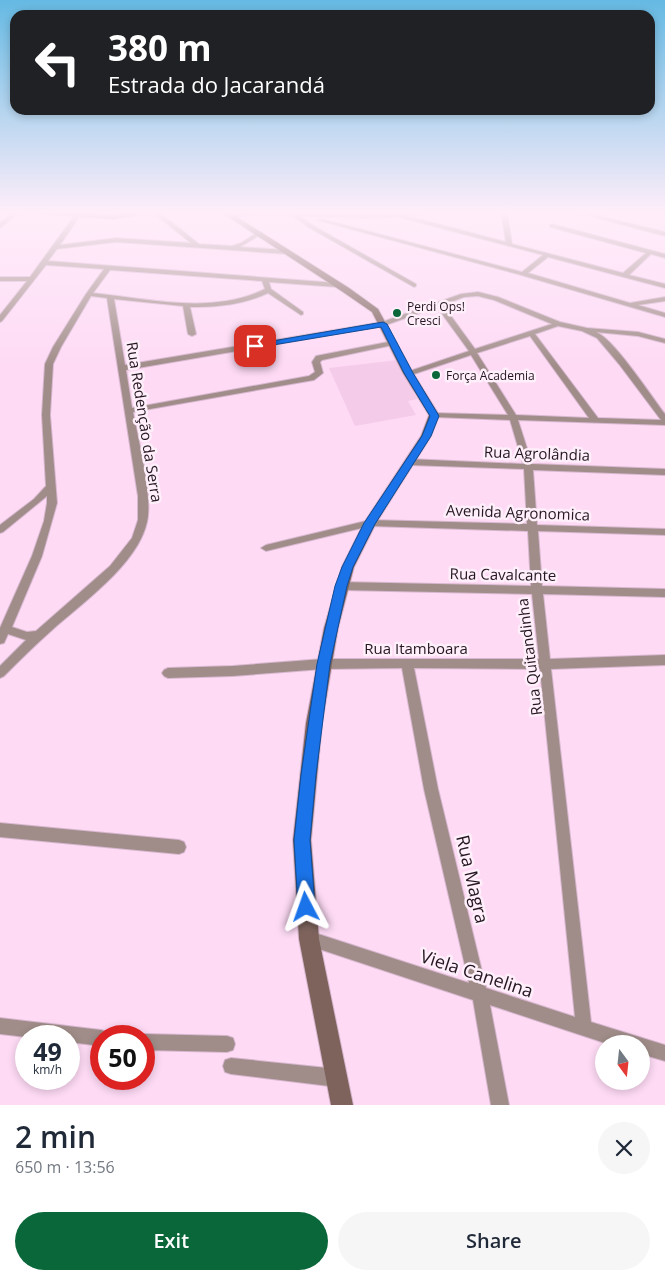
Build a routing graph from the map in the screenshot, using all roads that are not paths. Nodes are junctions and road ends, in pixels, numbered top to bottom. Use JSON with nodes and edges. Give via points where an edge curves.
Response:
{"nodes":[{"id":1,"x":44,"y":263,"type":"edge"},
{"id":2,"x":51,"y":264,"type":"edge"},
{"id":3,"x":305,"y":264,"type":"edge"},
{"id":4,"x":376,"y":264,"type":"edge"},
{"id":5,"x":486,"y":264,"type":"edge"},
{"id":6,"x":536,"y":264,"type":"edge"},
{"id":7,"x":583,"y":264,"type":"edge"},
{"id":8,"x":637,"y":264,"type":"edge"},
{"id":9,"x":108,"y":268,"type":"junction"},
{"id":10,"x":523,"y":274,"type":"junction"},
{"id":11,"x":625,"y":275,"type":"junction"},
{"id":12,"x":0,"y":279,"type":"edge"},
{"id":13,"x":32,"y":279,"type":"junction"},
{"id":14,"x":264,"y":280,"type":"junction"},
{"id":15,"x":337,"y":285,"type":"junction"},
{"id":16,"x":414,"y":285,"type":"dead end"},
{"id":17,"x":665,"y":286,"type":"edge"},
{"id":18,"x":268,"y":290,"type":"junction"},
{"id":19,"x":89,"y":294,"type":"junction"},
{"id":20,"x":110,"y":296,"type":"junction"},
{"id":21,"x":665,"y":299,"type":"edge"},
{"id":22,"x":186,"y":304,"type":"junction"},
{"id":23,"x":439,"y":304,"type":"junction"},
{"id":24,"x":629,"y":305,"type":"junction"},
{"id":25,"x":301,"y":313,"type":"dead end"},
{"id":26,"x":665,"y":315,"type":"edge"},
{"id":27,"x":0,"y":320,"type":"edge"},
{"id":28,"x":383,"y":324,"type":"junction"},
{"id":29,"x":558,"y":324,"type":"junction"},
{"id":30,"x":584,"y":329,"type":"junction"},
{"id":31,"x":192,"y":334,"type":"dead end"},
{"id":32,"x":532,"y":334,"type":"junction"},
{"id":33,"x":665,"y":341,"type":"edge"},
{"id":34,"x":393,"y":343,"type":"junction"},
{"id":35,"x":474,"y":353,"type":"junction"},
{"id":36,"x":122,"y":368,"type":"junction"},
{"id":37,"x":408,"y":373,"type":"junction"},
{"id":38,"x":128,"y":411,"type":"junction"},
{"id":39,"x":434,"y":416,"type":"junction"},
{"id":40,"x":513,"y":417,"type":"junction"},
{"id":41,"x":595,"y":420,"type":"junction"},
{"id":42,"x":665,"y":422,"type":"edge"},
{"id":43,"x":409,"y":462,"type":"junction"},
{"id":44,"x":528,"y":467,"type":"junction"},
{"id":45,"x":665,"y":472,"type":"edge"},
{"id":46,"x":50,"y":488,"type":"junction"},
{"id":47,"x":370,"y":523,"type":"junction"},
{"id":48,"x":533,"y":528,"type":"junction"},
{"id":49,"x":0,"y":530,"type":"edge"},
{"id":50,"x":665,"y":532,"type":"edge"},
{"id":51,"x":266,"y":548,"type":"dead end"},
{"id":52,"x":341,"y":586,"type":"junction"},
{"id":53,"x":537,"y":590,"type":"junction"},
{"id":54,"x":665,"y":593,"type":"edge"},
{"id":55,"x":2,"y":635,"type":"edge"},
{"id":56,"x":39,"y":635,"type":"junction"},
{"id":57,"x":665,"y":660,"type":"edge"},
{"id":58,"x":408,"y":662,"type":"junction"},
{"id":59,"x":323,"y":664,"type":"junction"},
{"id":60,"x":546,"y":664,"type":"junction"},
{"id":61,"x":168,"y":673,"type":"dead end"},
{"id":62,"x":0,"y":674,"type":"edge"},
{"id":63,"x":0,"y":830,"type":"edge"},
{"id":64,"x":179,"y":847,"type":"dead end"},
{"id":65,"x":309,"y":939,"type":"junction"},
{"id":66,"x":480,"y":995,"type":"junction"},
{"id":67,"x":0,"y":1026,"type":"edge"},
{"id":68,"x":584,"y":1029,"type":"junction"},
{"id":69,"x":604,"y":1035,"type":"edge"},
{"id":70,"x":90,"y":1037,"type":"edge"},
{"id":71,"x":155,"y":1042,"type":"edge"},
{"id":72,"x":227,"y":1044,"type":"dead end"},
{"id":73,"x":650,"y":1049,"type":"edge"},
{"id":74,"x":665,"y":1053,"type":"edge"},
{"id":75,"x":232,"y":1066,"type":"dead end"},
{"id":76,"x":337,"y":1078,"type":"junction"},
{"id":77,"x":342,"y":1105,"type":"edge"},
{"id":78,"x":500,"y":1105,"type":"edge"}],
"edges":[{"from":1,"to":13,"type":"street"},
{"from":2,"to":9,"type":"street"},
{"from":3,"to":15,"type":"main road"},
{"from":4,"to":16,"type":"street"},
{"from":5,"to":10,"type":"street"},
{"from":6,"to":10,"type":"street"},
{"from":7,"to":11,"type":"street"},
{"from":8,"to":11,"type":"street"},
{"from":9,"to":14,"type":"street"},
{"from":9,"to":19,"type":"street"},
{"from":10,"to":24,"type":"street"},
{"from":11,"to":17,"type":"street"},
{"from":12,"to":13,"type":"street"},
{"from":13,"to":27,"type":"street"},
{"from":14,"to":15,"type":"street"},
{"from":14,"to":18,"type":"street"},
{"from":15,"to":28,"type":"main road","via":[[375,311]]},
{"from":18,"to":22,"type":"street","via":[[237,301]]},
{"from":18,"to":25,"type":"street"},
{"from":19,"to":20,"type":"street"},
{"from":19,"to":46,"type":"street","via":[[49,364],[46,415]]},
{"from":20,"to":22,"type":"street"},
{"from":20,"to":36,"type":"street","name":"Rua Redenção da Serra"},
{"from":21,"to":24,"type":"street"},
{"from":22,"to":31,"type":"street"},
{"from":23,"to":28,"type":"street"},
{"from":23,"to":29,"type":"street","via":[[463,295],[486,295]]},
{"from":23,"to":35,"type":"street","name":"Rua Quitandinha"},
{"from":24,"to":26,"type":"street"},
{"from":28,"to":34,"type":"main road"},
{"from":28,"to":36,"type":"street"},
{"from":29,"to":30,"type":"street"},
{"from":29,"to":32,"type":"street"},
{"from":30,"to":33,"type":"street","via":[[630,333]]},
{"from":30,"to":42,"type":"street","via":[[605,341]]},
{"from":32,"to":35,"type":"street"},
{"from":32,"to":41,"type":"street"},
{"from":34,"to":37,"type":"main road"},
{"from":34,"to":38,"type":"street","via":[[319,358],[316,362],[319,373],[311,378]]},
{"from":35,"to":37,"type":"street"},
{"from":35,"to":40,"type":"street","name":"Rua Quitandinha"},
{"from":36,"to":38,"type":"street","name":"Rua Redenção da Serra"},
{"from":37,"to":39,"type":"main road"},
{"from":38,"to":56,"type":"street","name":"Rua Redenção da Serra","via":[[144,503],[137,539],[101,583]]},
{"from":39,"to":40,"type":"street"},
{"from":39,"to":43,"type":"main road","via":[[426,436]]},
{"from":40,"to":41,"type":"street"},
{"from":40,"to":44,"type":"street","name":"Rua Quitandinha"},
{"from":41,"to":42,"type":"street"},
{"from":43,"to":44,"type":"street","name":"Rua Agrolândia"},
{"from":43,"to":47,"type":"main road"},
{"from":44,"to":45,"type":"street","name":"Rua Agrolândia"},
{"from":44,"to":48,"type":"street","name":"Rua Quitandinha"},
{"from":46,"to":49,"type":"street"},
{"from":46,"to":55,"type":"street","via":[[52,503],[37,558]]},
{"from":47,"to":48,"type":"street","name":"Avenida Agronomica"},
{"from":47,"to":51,"type":"street","name":"Avenida Agronomica"},
{"from":47,"to":52,"type":"main road"},
{"from":48,"to":50,"type":"street","name":"Avenida Agronomica"},
{"from":48,"to":53,"type":"street","name":"Rua Quitandinha"},
{"from":52,"to":53,"type":"street","name":"Rua Cavalcante"},
{"from":52,"to":59,"type":"main road"},
{"from":53,"to":54,"type":"street","name":"Rua Cavalcante"},
{"from":53,"to":60,"type":"street","name":"Rua Quitandinha"},
{"from":55,"to":56,"type":"street"},
{"from":56,"to":62,"type":"street","name":"Rua Redenção da Serra"},
{"from":57,"to":60,"type":"street","name":"Rua Itamboara"},
{"from":58,"to":59,"type":"street","name":"Rua Itamboara"},
{"from":58,"to":60,"type":"street","name":"Rua Itamboara"},
{"from":58,"to":66,"type":"street","name":"Rua Magra","via":[[431,789]]},
{"from":59,"to":61,"type":"street","name":"Rua Itamboara"},
{"from":59,"to":65,"type":"main road","via":[[302,840]]},
{"from":60,"to":68,"type":"street","name":"Rua Quitandinha"},
{"from":63,"to":64,"type":"street"},
{"from":65,"to":66,"type":"street","name":"Viela Canelina"},
{"from":65,"to":76,"type":"main road"},
{"from":66,"to":68,"type":"street","name":"Viela Canelina"},
{"from":66,"to":78,"type":"street","name":"Rua Magra"},
{"from":67,"to":70,"type":"street"},
{"from":68,"to":69,"type":"street","name":"Viela Canelina"},
{"from":71,"to":72,"type":"street"},
{"from":73,"to":74,"type":"street"},
{"from":75,"to":76,"type":"street"},
{"from":76,"to":77,"type":"main road"}]}
